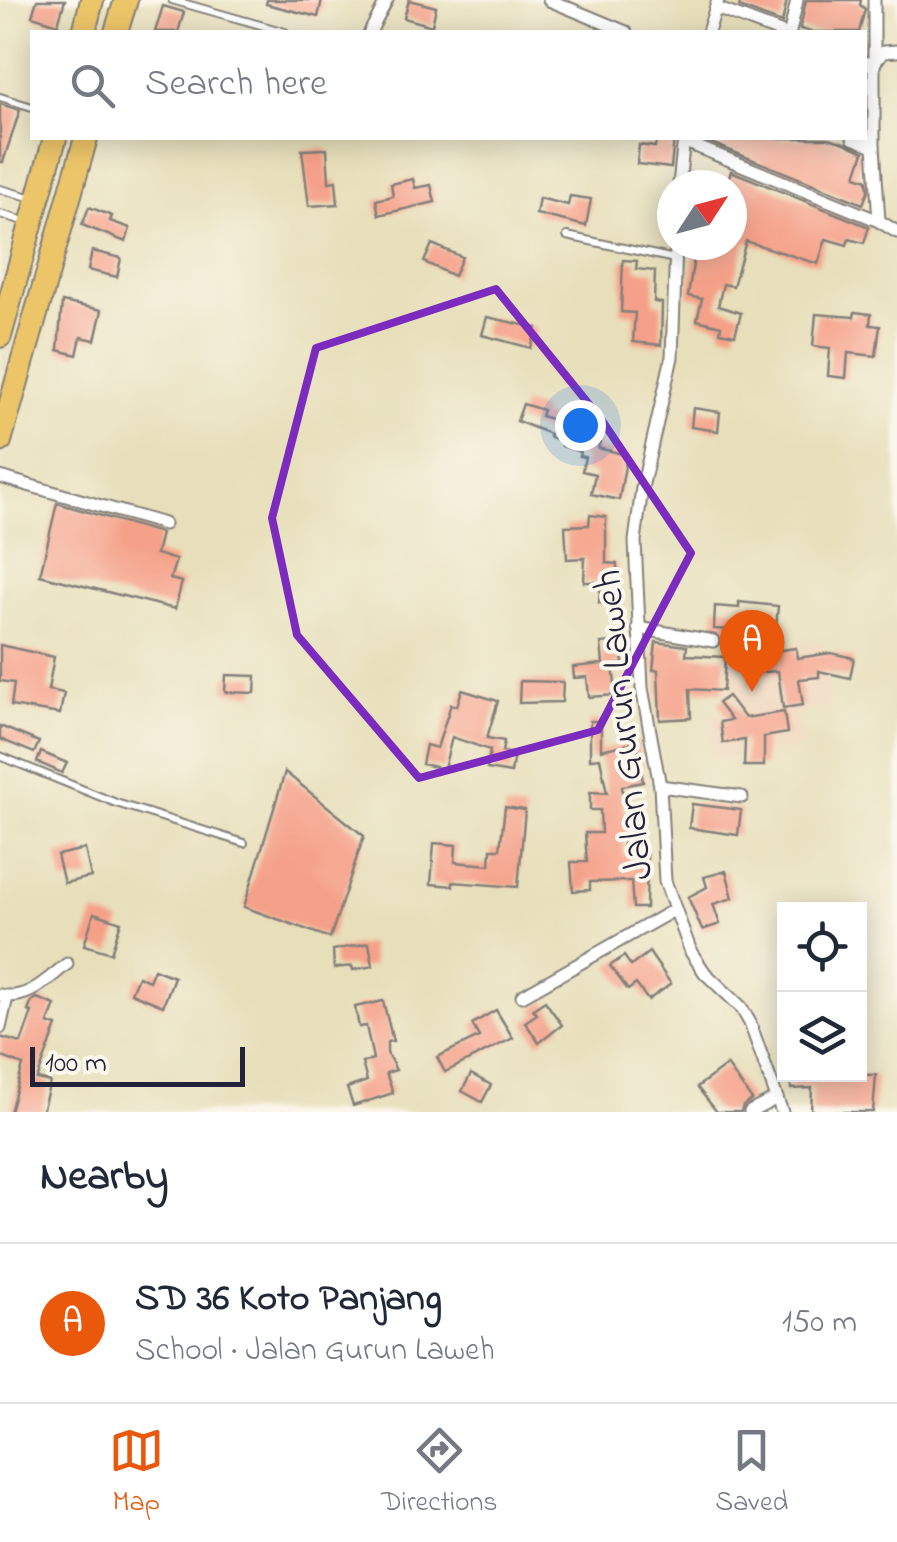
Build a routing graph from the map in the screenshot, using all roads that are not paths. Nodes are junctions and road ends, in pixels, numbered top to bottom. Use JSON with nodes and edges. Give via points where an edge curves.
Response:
{"nodes":[{"id":1,"x":92,"y":0,"type":"edge"},
{"id":2,"x":126,"y":0,"type":"edge"},
{"id":3,"x":172,"y":0,"type":"edge"},
{"id":4,"x":386,"y":0,"type":"edge"},
{"id":5,"x":549,"y":0,"type":"edge"},
{"id":6,"x":797,"y":0,"type":"edge"},
{"id":7,"x":874,"y":0,"type":"edge"},
{"id":8,"x":717,"y":4,"type":"edge"},
{"id":9,"x":84,"y":30,"type":"edge"},
{"id":10,"x":117,"y":30,"type":"edge"},
{"id":11,"x":277,"y":30,"type":"edge"},
{"id":12,"x":371,"y":30,"type":"edge"},
{"id":13,"x":621,"y":30,"type":"edge"},
{"id":14,"x":709,"y":30,"type":"edge"},
{"id":15,"x":776,"y":30,"type":"edge"},
{"id":16,"x":790,"y":30,"type":"edge"},
{"id":17,"x":897,"y":52,"type":"edge"},
{"id":18,"x":869,"y":64,"type":"edge"},
{"id":19,"x":0,"y":98,"type":"edge"},
{"id":20,"x":30,"y":106,"type":"edge"},
{"id":21,"x":54,"y":140,"type":"edge"},
{"id":22,"x":85,"y":140,"type":"edge"},
{"id":23,"x":683,"y":140,"type":"edge"},
{"id":24,"x":685,"y":140,"type":"edge"},
{"id":25,"x":858,"y":140,"type":"edge"},
{"id":26,"x":874,"y":146,"type":"junction"},
{"id":27,"x":680,"y":170,"type":"edge"},
{"id":28,"x":0,"y":189,"type":"edge"},
{"id":29,"x":39,"y":199,"type":"junction"},
{"id":30,"x":0,"y":214,"type":"edge"},
{"id":31,"x":880,"y":222,"type":"junction"},
{"id":32,"x":33,"y":224,"type":"junction"},
{"id":33,"x":897,"y":232,"type":"edge"},
{"id":34,"x":567,"y":236,"type":"dead end"},
{"id":35,"x":657,"y":249,"type":"edge"},
{"id":36,"x":676,"y":260,"type":"edge"},
{"id":37,"x":6,"y":296,"type":"edge"},
{"id":38,"x":0,"y":336,"type":"edge"},
{"id":39,"x":4,"y":404,"type":"edge"},
{"id":40,"x":0,"y":441,"type":"edge"},
{"id":41,"x":0,"y":477,"type":"edge"},
{"id":42,"x":164,"y":524,"type":"dead end"},
{"id":43,"x":638,"y":628,"type":"junction"},
{"id":44,"x":713,"y":641,"type":"dead end"},
{"id":45,"x":0,"y":756,"type":"edge"},
{"id":46,"x":660,"y":786,"type":"junction"},
{"id":47,"x":742,"y":797,"type":"dead end"},
{"id":48,"x":244,"y":843,"type":"dead end"},
{"id":49,"x":674,"y":910,"type":"junction"},
{"id":50,"x":67,"y":964,"type":"dead end"},
{"id":51,"x":4,"y":996,"type":"edge"},
{"id":52,"x":522,"y":996,"type":"dead end"},
{"id":53,"x":0,"y":1028,"type":"edge"},
{"id":54,"x":776,"y":1098,"type":"junction"},
{"id":55,"x":750,"y":1112,"type":"edge"},
{"id":56,"x":782,"y":1112,"type":"edge"}],
"edges":[{"from":1,"to":9,"type":"highway"},
{"from":2,"to":10,"type":"highway"},
{"from":3,"to":11,"type":"lane"},
{"from":4,"to":12,"type":"street"},
{"from":5,"to":13,"type":"street"},
{"from":6,"to":16,"type":"street"},
{"from":7,"to":18,"type":"street"},
{"from":8,"to":14,"type":"street"},
{"from":8,"to":15,"type":"street"},
{"from":17,"to":18,"type":"street","via":[[883,52]]},
{"from":18,"to":26,"type":"street"},
{"from":19,"to":20,"type":"lane"},
{"from":21,"to":29,"type":"highway"},
{"from":22,"to":39,"type":"highway"},
{"from":23,"to":27,"type":"street"},
{"from":24,"to":31,"type":"street"},
{"from":25,"to":26,"type":"street"},
{"from":26,"to":31,"type":"street"},
{"from":28,"to":29,"type":"lane"},
{"from":29,"to":32,"type":"highway"},
{"from":30,"to":32,"type":"lane"},
{"from":31,"to":33,"type":"street"},
{"from":32,"to":37,"type":"highway"},
{"from":34,"to":35,"type":"lane"},
{"from":36,"to":43,"type":"street","name":"Jalan Gurun Laweh","via":[[672,357],[636,541]]},
{"from":37,"to":38,"type":"highway"},
{"from":39,"to":40,"type":"highway"},
{"from":41,"to":42,"type":"street"},
{"from":43,"to":44,"type":"street"},
{"from":43,"to":46,"type":"street","name":"Jalan Gurun Laweh"},
{"from":45,"to":48,"type":"lane"},
{"from":46,"to":47,"type":"street"},
{"from":46,"to":49,"type":"street","name":"Jalan Gurun Laweh"},
{"from":49,"to":52,"type":"street"},
{"from":49,"to":54,"type":"street","name":"Jalan Gurun Laweh","via":[[705,973],[750,1023]]},
{"from":50,"to":51,"type":"street","via":[[33,991]]},
{"from":51,"to":53,"type":"street"},
{"from":54,"to":55,"type":"street"},
{"from":54,"to":56,"type":"street","name":"Jalan Gurun Laweh"}]}
